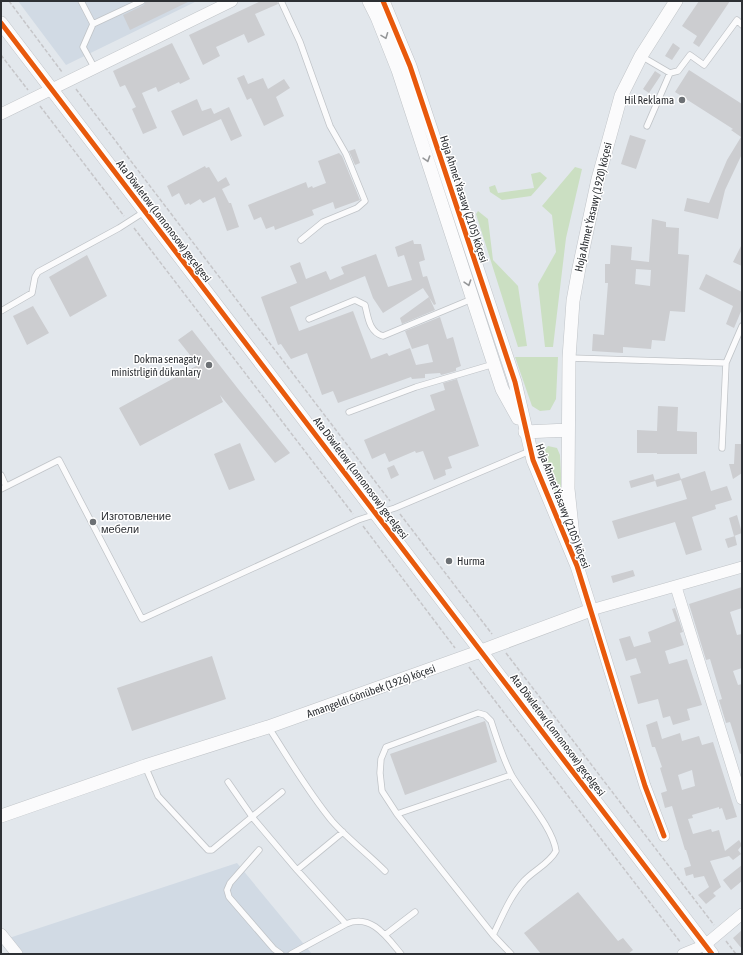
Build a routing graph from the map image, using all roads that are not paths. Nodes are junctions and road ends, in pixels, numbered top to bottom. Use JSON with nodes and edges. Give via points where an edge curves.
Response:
{"nodes":[{"id":1,"x":82,"y":1,"type":"edge"},
{"id":2,"x":142,"y":1,"type":"edge"},
{"id":3,"x":232,"y":1,"type":"edge"},
{"id":4,"x":281,"y":1,"type":"edge"},
{"id":5,"x":368,"y":1,"type":"edge"},
{"id":6,"x":384,"y":1,"type":"edge"},
{"id":7,"x":676,"y":1,"type":"edge"},
{"id":8,"x":1,"y":23,"type":"edge"},
{"id":9,"x":93,"y":24,"type":"junction"},
{"id":10,"x":742,"y":25,"type":"edge"},
{"id":11,"x":642,"y":56,"type":"junction"},
{"id":12,"x":94,"y":67,"type":"junction"},
{"id":13,"x":670,"y":73,"type":"junction"},
{"id":14,"x":52,"y":89,"type":"junction"},
{"id":15,"x":1,"y":114,"type":"edge"},
{"id":16,"x":647,"y":126,"type":"dead end"},
{"id":17,"x":144,"y":212,"type":"junction"},
{"id":18,"x":301,"y":240,"type":"dead end"},
{"id":19,"x":473,"y":299,"type":"junction"},
{"id":20,"x":1,"y":311,"type":"edge"},
{"id":21,"x":309,"y":318,"type":"dead end"},
{"id":22,"x":742,"y":326,"type":"edge"},
{"id":23,"x":569,"y":358,"type":"junction"},
{"id":24,"x":726,"y":363,"type":"junction"},
{"id":25,"x":494,"y":364,"type":"junction"},
{"id":26,"x":349,"y":412,"type":"dead end"},
{"id":27,"x":568,"y":430,"type":"junction"},
{"id":28,"x":525,"y":432,"type":"junction"},
{"id":29,"x":722,"y":448,"type":"dead end"},
{"id":30,"x":530,"y":451,"type":"junction"},
{"id":31,"x":1,"y":475,"type":"edge"},
{"id":32,"x":3,"y":487,"type":"edge"},
{"id":33,"x":376,"y":514,"type":"junction"},
{"id":34,"x":577,"y":566,"type":"junction"},
{"id":35,"x":742,"y":567,"type":"edge"},
{"id":36,"x":676,"y":587,"type":"junction"},
{"id":37,"x":591,"y":610,"type":"junction"},
{"id":38,"x":481,"y":651,"type":"junction"},
{"id":39,"x":268,"y":727,"type":"junction"},
{"id":40,"x":145,"y":766,"type":"junction"},
{"id":41,"x":512,"y":774,"type":"junction"},
{"id":42,"x":228,"y":782,"type":"dead end"},
{"id":43,"x":282,"y":792,"type":"dead end"},
{"id":44,"x":742,"y":799,"type":"edge"},
{"id":45,"x":397,"y":814,"type":"junction"},
{"id":46,"x":1,"y":816,"type":"edge"},
{"id":47,"x":253,"y":818,"type":"junction"},
{"id":48,"x":343,"y":832,"type":"junction"},
{"id":49,"x":664,"y":836,"type":"dead end"},
{"id":50,"x":259,"y":850,"type":"dead end"},
{"id":51,"x":297,"y":870,"type":"junction"},
{"id":52,"x":385,"y":871,"type":"dead end"},
{"id":53,"x":415,"y":912,"type":"dead end"},
{"id":54,"x":742,"y":914,"type":"edge"},
{"id":55,"x":346,"y":924,"type":"junction"},
{"id":56,"x":1,"y":934,"type":"edge"},
{"id":57,"x":385,"y":935,"type":"junction"},
{"id":58,"x":493,"y":935,"type":"junction"},
{"id":59,"x":709,"y":949,"type":"edge"},
{"id":60,"x":17,"y":954,"type":"edge"},
{"id":61,"x":280,"y":954,"type":"edge"},
{"id":62,"x":290,"y":954,"type":"edge"},
{"id":63,"x":401,"y":954,"type":"edge"},
{"id":64,"x":511,"y":954,"type":"edge"},
{"id":65,"x":683,"y":954,"type":"edge"}],
"edges":[{"from":1,"to":9,"type":"lane"},
{"from":2,"to":9,"type":"lane"},
{"from":3,"to":12,"type":"street"},
{"from":4,"to":18,"type":"lane","via":[[300,42],[330,126],[346,154],[365,201],[357,208],[323,222]]},
{"from":5,"to":19,"type":"street","name":"Hoja Ahmet Ýasawy (2105) köçesi","one_way":true,"via":[[398,70]]},
{"from":6,"to":28,"type":"street","name":"Hoja Ahmet Ýasawy (2105) köçesi","via":[[410,66],[515,382]]},
{"from":7,"to":11,"type":"street","name":"Hoja Ahmet Ýasawy (1920) köçesi"},
{"from":8,"to":14,"type":"street","name":"Ata Döwletow (Lomonosow) geçelgesi"},
{"from":9,"to":12,"type":"lane","via":[[83,47]]},
{"from":10,"to":13,"type":"lane","via":[[737,20],[704,65],[690,55],[678,71]]},
{"from":11,"to":13,"type":"lane"},
{"from":11,"to":23,"type":"street","name":"Hoja Ahmet Ýasawy (1920) köçesi","via":[[621,96],[598,178],[573,301]]},
{"from":12,"to":14,"type":"street"},
{"from":13,"to":16,"type":"lane"},
{"from":14,"to":15,"type":"street"},
{"from":14,"to":17,"type":"street","name":"Ata Döwletow (Lomonosow) geçelgesi"},
{"from":17,"to":20,"type":"lane","via":[[38,272],[32,293]]},
{"from":17,"to":33,"type":"street","name":"Ata Döwletow (Lomonosow) geçelgesi"},
{"from":19,"to":21,"type":"lane","via":[[383,336],[371,327],[365,305],[355,300]]},
{"from":19,"to":25,"type":"street","name":"Hoja Ahmet Ýasawy (2105) köçesi"},
{"from":22,"to":24,"type":"lane"},
{"from":23,"to":24,"type":"lane"},
{"from":23,"to":27,"type":"street","name":"Hoja Ahmet Ýasawy (1920) köçesi"},
{"from":24,"to":29,"type":"lane"},
{"from":25,"to":26,"type":"lane","via":[[416,387]]},
{"from":25,"to":28,"type":"street","name":"Hoja Ahmet Ýasawy (2105) köçesi","via":[[502,389]]},
{"from":27,"to":28,"type":"street","name":"Hoja Ahmet Ýasawy (2105) köçesi"},
{"from":27,"to":34,"type":"street","name":"Hoja Ahmet Ýasawy (2105) köçesi","via":[[568,489]]},
{"from":28,"to":30,"type":"street","name":"Hoja Ahmet Ýasawy (2105) köçesi"},
{"from":30,"to":33,"type":"lane"},
{"from":30,"to":34,"type":"street","name":"Hoja Ahmet Ýasawy (2105) köçesi"},
{"from":31,"to":32,"type":"lane"},
{"from":32,"to":33,"type":"lane","name":"Ata Döwletow (Lomonosow) geçelgesi","via":[[60,460],[142,619]]},
{"from":33,"to":38,"type":"street","name":"Ata Döwletow (Lomonosow) geçelgesi"},
{"from":34,"to":37,"type":"street","name":"Hoja Ahmet Ýasawy (2105) köçesi"},
{"from":35,"to":36,"type":"street","name":"Amangeldi Gönübek (1926) köçesi"},
{"from":36,"to":37,"type":"street","name":"Amangeldi Gönübek (1926) köçesi"},
{"from":36,"to":44,"type":"street"},
{"from":37,"to":38,"type":"street","name":"Amangeldi Gönübek (1926) köçesi"},
{"from":37,"to":49,"type":"street","name":"Hoja Ahmet Ýasawy (2105) köçesi","via":[[645,786]]},
{"from":38,"to":39,"type":"street","name":"Amangeldi Gönübek (1926) köçesi"},
{"from":38,"to":59,"type":"street","name":"Ata Döwletow (Lomonosow) geçelgesi"},
{"from":39,"to":40,"type":"street","name":"Amangeldi Gönübek (1926) köçesi"},
{"from":39,"to":48,"type":"lane","via":[[310,792]]},
{"from":40,"to":46,"type":"street","name":"Amangeldi Gönübek (1926) köçesi"},
{"from":40,"to":47,"type":"lane","via":[[158,796],[208,850],[212,850]]},
{"from":41,"to":45,"type":"lane"},
{"from":41,"to":45,"type":"lane","via":[[491,721],[485,715],[471,715],[386,747],[381,759],[382,791]]},
{"from":41,"to":58,"type":"lane","via":[[549,833],[556,851],[524,881],[505,910]]},
{"from":42,"to":47,"type":"lane"},
{"from":43,"to":47,"type":"lane"},
{"from":45,"to":58,"type":"lane"},
{"from":47,"to":51,"type":"lane"},
{"from":48,"to":51,"type":"lane"},
{"from":48,"to":52,"type":"lane"},
{"from":50,"to":61,"type":"lane","via":[[230,883],[227,890],[230,897]]},
{"from":51,"to":55,"type":"lane"},
{"from":53,"to":57,"type":"lane"},
{"from":54,"to":59,"type":"street","via":[[719,933]]},
{"from":55,"to":57,"type":"lane","via":[[354,920],[363,920]]},
{"from":55,"to":62,"type":"lane"},
{"from":56,"to":60,"type":"street"},
{"from":57,"to":63,"type":"lane"},
{"from":58,"to":64,"type":"lane"},
{"from":59,"to":65,"type":"street"}]}
